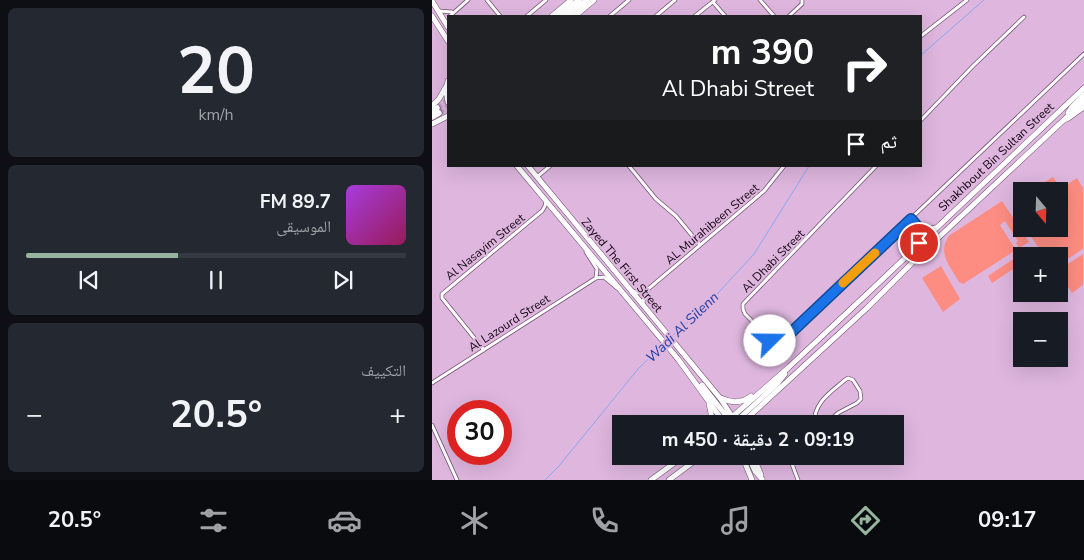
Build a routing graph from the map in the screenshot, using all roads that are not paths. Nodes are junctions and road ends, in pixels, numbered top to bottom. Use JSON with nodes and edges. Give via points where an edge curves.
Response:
{"nodes":[{"id":1,"x":468,"y":0,"type":"edge"},
{"id":2,"x":487,"y":0,"type":"edge"},
{"id":3,"x":546,"y":0,"type":"edge"},
{"id":4,"x":571,"y":0,"type":"edge"},
{"id":5,"x":579,"y":0,"type":"edge"},
{"id":6,"x":587,"y":0,"type":"edge"},
{"id":7,"x":594,"y":0,"type":"edge"},
{"id":8,"x":629,"y":0,"type":"edge"},
{"id":9,"x":674,"y":0,"type":"edge"},
{"id":10,"x":760,"y":0,"type":"edge"},
{"id":11,"x":802,"y":0,"type":"edge"},
{"id":12,"x":967,"y":0,"type":"edge"},
{"id":13,"x":432,"y":1,"type":"edge"},
{"id":14,"x":714,"y":1,"type":"edge"},
{"id":15,"x":438,"y":11,"type":"junction"},
{"id":16,"x":451,"y":14,"type":"edge"},
{"id":17,"x":499,"y":15,"type":"edge"},
{"id":18,"x":528,"y":15,"type":"edge"},
{"id":19,"x":553,"y":15,"type":"edge"},
{"id":20,"x":560,"y":15,"type":"edge"},
{"id":21,"x":568,"y":15,"type":"edge"},
{"id":22,"x":576,"y":15,"type":"edge"},
{"id":23,"x":611,"y":15,"type":"edge"},
{"id":24,"x":658,"y":15,"type":"edge"},
{"id":25,"x":696,"y":15,"type":"edge"},
{"id":26,"x":724,"y":15,"type":"edge"},
{"id":27,"x":773,"y":15,"type":"edge"},
{"id":28,"x":790,"y":15,"type":"edge"},
{"id":29,"x":432,"y":16,"type":"edge"},
{"id":30,"x":1024,"y":17,"type":"dead end"},
{"id":31,"x":435,"y":23,"type":"edge"},
{"id":32,"x":447,"y":24,"type":"edge"},
{"id":33,"x":922,"y":35,"type":"edge"},
{"id":34,"x":447,"y":40,"type":"edge"},
{"id":35,"x":1084,"y":54,"type":"edge"},
{"id":36,"x":447,"y":85,"type":"edge"},
{"id":37,"x":1084,"y":88,"type":"edge"},
{"id":38,"x":1084,"y":95,"type":"edge"},
{"id":39,"x":1084,"y":100,"type":"edge"},
{"id":40,"x":1084,"y":107,"type":"edge"},
{"id":41,"x":435,"y":109,"type":"edge"},
{"id":42,"x":447,"y":116,"type":"tunnel mouth"},
{"id":43,"x":1068,"y":116,"type":"junction"},
{"id":44,"x":432,"y":117,"type":"edge"},
{"id":45,"x":922,"y":119,"type":"edge"},
{"id":46,"x":1060,"y":123,"type":"junction"},
{"id":47,"x":432,"y":124,"type":"edge"},
{"id":48,"x":518,"y":167,"type":"edge"},
{"id":49,"x":529,"y":167,"type":"edge"},
{"id":50,"x":549,"y":167,"type":"edge"},
{"id":51,"x":630,"y":167,"type":"edge"},
{"id":52,"x":783,"y":167,"type":"edge"},
{"id":53,"x":875,"y":167,"type":"edge"},
{"id":54,"x":537,"y":177,"type":"junction"},
{"id":55,"x":546,"y":200,"type":"junction"},
{"id":56,"x":542,"y":212,"type":"junction"},
{"id":57,"x":558,"y":216,"type":"junction"},
{"id":58,"x":911,"y":219,"type":"junction"},
{"id":59,"x":919,"y":227,"type":"junction"},
{"id":60,"x":936,"y":227,"type":"junction"},
{"id":61,"x":919,"y":243,"type":"junction"},
{"id":62,"x":700,"y":245,"type":"junction"},
{"id":63,"x":584,"y":247,"type":"junction"},
{"id":64,"x":596,"y":278,"type":"junction"},
{"id":65,"x":620,"y":290,"type":"junction"},
{"id":66,"x":630,"y":290,"type":"junction"},
{"id":67,"x":647,"y":290,"type":"junction"},
{"id":68,"x":644,"y":306,"type":"junction"},
{"id":69,"x":484,"y":350,"type":"junction"},
{"id":70,"x":789,"y":367,"type":"junction"},
{"id":71,"x":692,"y":377,"type":"junction"},
{"id":72,"x":432,"y":383,"type":"edge"},
{"id":73,"x":708,"y":398,"type":"junction"},
{"id":74,"x":720,"y":398,"type":"junction"},
{"id":75,"x":767,"y":400,"type":"junction"},
{"id":76,"x":711,"y":415,"type":"edge"},
{"id":77,"x":724,"y":415,"type":"edge"},
{"id":78,"x":725,"y":415,"type":"edge"},
{"id":79,"x":727,"y":415,"type":"edge"},
{"id":80,"x":739,"y":415,"type":"edge"},
{"id":81,"x":744,"y":415,"type":"edge"},
{"id":82,"x":756,"y":415,"type":"edge"},
{"id":83,"x":815,"y":415,"type":"edge"},
{"id":84,"x":836,"y":415,"type":"edge"},
{"id":85,"x":432,"y":425,"type":"edge"},
{"id":86,"x":672,"y":465,"type":"edge"},
{"id":87,"x":686,"y":465,"type":"edge"},
{"id":88,"x":689,"y":465,"type":"edge"},
{"id":89,"x":746,"y":465,"type":"edge"},
{"id":90,"x":756,"y":465,"type":"edge"},
{"id":91,"x":792,"y":465,"type":"edge"},
{"id":92,"x":674,"y":477,"type":"junction"},
{"id":93,"x":763,"y":479,"type":"edge"},
{"id":94,"x":457,"y":480,"type":"edge"},
{"id":95,"x":652,"y":480,"type":"edge"},
{"id":96,"x":669,"y":480,"type":"edge"},
{"id":97,"x":752,"y":480,"type":"edge"},
{"id":98,"x":798,"y":480,"type":"edge"}],
"edges":[{"from":1,"to":16,"type":"street"},
{"from":2,"to":17,"type":"street"},
{"from":3,"to":18,"type":"street"},
{"from":4,"to":19,"type":"main road"},
{"from":5,"to":20,"type":"highway"},
{"from":6,"to":21,"type":"highway"},
{"from":7,"to":22,"type":"main road"},
{"from":8,"to":23,"type":"street"},
{"from":9,"to":24,"type":"street"},
{"from":10,"to":27,"type":"street"},
{"from":11,"to":28,"type":"street"},
{"from":12,"to":33,"type":"street"},
{"from":13,"to":15,"type":"main road"},
{"from":14,"to":25,"type":"street"},
{"from":14,"to":26,"type":"street"},
{"from":15,"to":16,"type":"street"},
{"from":15,"to":32,"type":"main road"},
{"from":29,"to":31,"type":"main road"},
{"from":30,"to":45,"type":"street"},
{"from":31,"to":34,"type":"main road"},
{"from":35,"to":58,"type":"street","name":"Al Dhabi Street"},
{"from":36,"to":41,"type":"main road"},
{"from":37,"to":60,"type":"main road","name":"Shakhbout Bin Sultan Street"},
{"from":38,"to":43,"type":"main road","via":[[1070,109]]},
{"from":39,"to":43,"type":"main road","name":"Shakhbout Bin Sultan Street"},
{"from":40,"to":46,"type":"main road"},
{"from":41,"to":44,"type":"highway"},
{"from":42,"to":47,"type":"main road"},
{"from":43,"to":46,"type":"main road","name":"Shakhbout Bin Sultan Street"},
{"from":46,"to":75,"type":"main road","name":"Shakhbout Bin Sultan Street"},
{"from":48,"to":55,"type":"main road","name":"Zayed The First Street"},
{"from":49,"to":54,"type":"main road","name":"Zayed The First Street"},
{"from":50,"to":54,"type":"street"},
{"from":51,"to":62,"type":"street"},
{"from":52,"to":62,"type":"street","name":"AL Murahibeen Street","via":[[764,191]]},
{"from":53,"to":58,"type":"street","name":"Al Dhabi Street","via":[[745,302],[745,314],[770,341],[781,342]]},
{"from":54,"to":66,"type":"main road","name":"Zayed The First Street"},
{"from":55,"to":56,"type":"street","name":"Al Nasayim Street"},
{"from":55,"to":57,"type":"main road","name":"Zayed The First Street"},
{"from":56,"to":57,"type":"street","name":"Al Nasayim Street","via":[[553,212]]},
{"from":56,"to":69,"type":"street","name":"Al Nasayim Street","via":[[443,292],[442,298]]},
{"from":57,"to":63,"type":"main road","name":"Zayed The First Street"},
{"from":58,"to":59,"type":"street"},
{"from":59,"to":60,"type":"street"},
{"from":59,"to":61,"type":"street"},
{"from":60,"to":61,"type":"main road","name":"Shakhbout Bin Sultan Street"},
{"from":61,"to":70,"type":"main road","name":"Shakhbout Bin Sultan Street"},
{"from":62,"to":67,"type":"street","name":"AL Murahibeen Street"},
{"from":63,"to":64,"type":"street","via":[[597,269]]},
{"from":63,"to":65,"type":"main road","name":"Zayed The First Street"},
{"from":64,"to":65,"type":"street","via":[[604,277]]},
{"from":64,"to":69,"type":"street","name":"Al Lazourd Street"},
{"from":65,"to":71,"type":"main road","name":"Zayed The First Street"},
{"from":66,"to":67,"type":"street","via":[[639,293]]},
{"from":66,"to":68,"type":"main road","name":"Zayed The First Street"},
{"from":67,"to":68,"type":"street"},
{"from":68,"to":74,"type":"main road","name":"Zayed The First Street"},
{"from":69,"to":72,"type":"street","name":"Al Lazourd Street"},
{"from":70,"to":74,"type":"main road","via":[[746,400],[732,402]]},
{"from":70,"to":80,"type":"main road","name":"Shakhbout Bin Sultan Street"},
{"from":71,"to":73,"type":"main road","name":"Zayed The First Street"},
{"from":71,"to":78,"type":"main road"},
{"from":73,"to":76,"type":"main road"},
{"from":73,"to":77,"type":"main road","name":"Zayed The First Street"},
{"from":74,"to":79,"type":"main road","name":"Zayed The First Street"},
{"from":75,"to":81,"type":"main road","name":"Shakhbout Bin Sultan Street"},
{"from":75,"to":82,"type":"main road"},
{"from":83,"to":84,"type":"street","via":[[820,402],[851,378],[860,391],[861,399]]},
{"from":85,"to":94,"type":"street"},
{"from":86,"to":95,"type":"main road"},
{"from":87,"to":92,"type":"main road"},
{"from":88,"to":92,"type":"main road"},
{"from":89,"to":97,"type":"main road"},
{"from":90,"to":93,"type":"main road"},
{"from":91,"to":98,"type":"street"},
{"from":92,"to":96,"type":"main road"}]}
